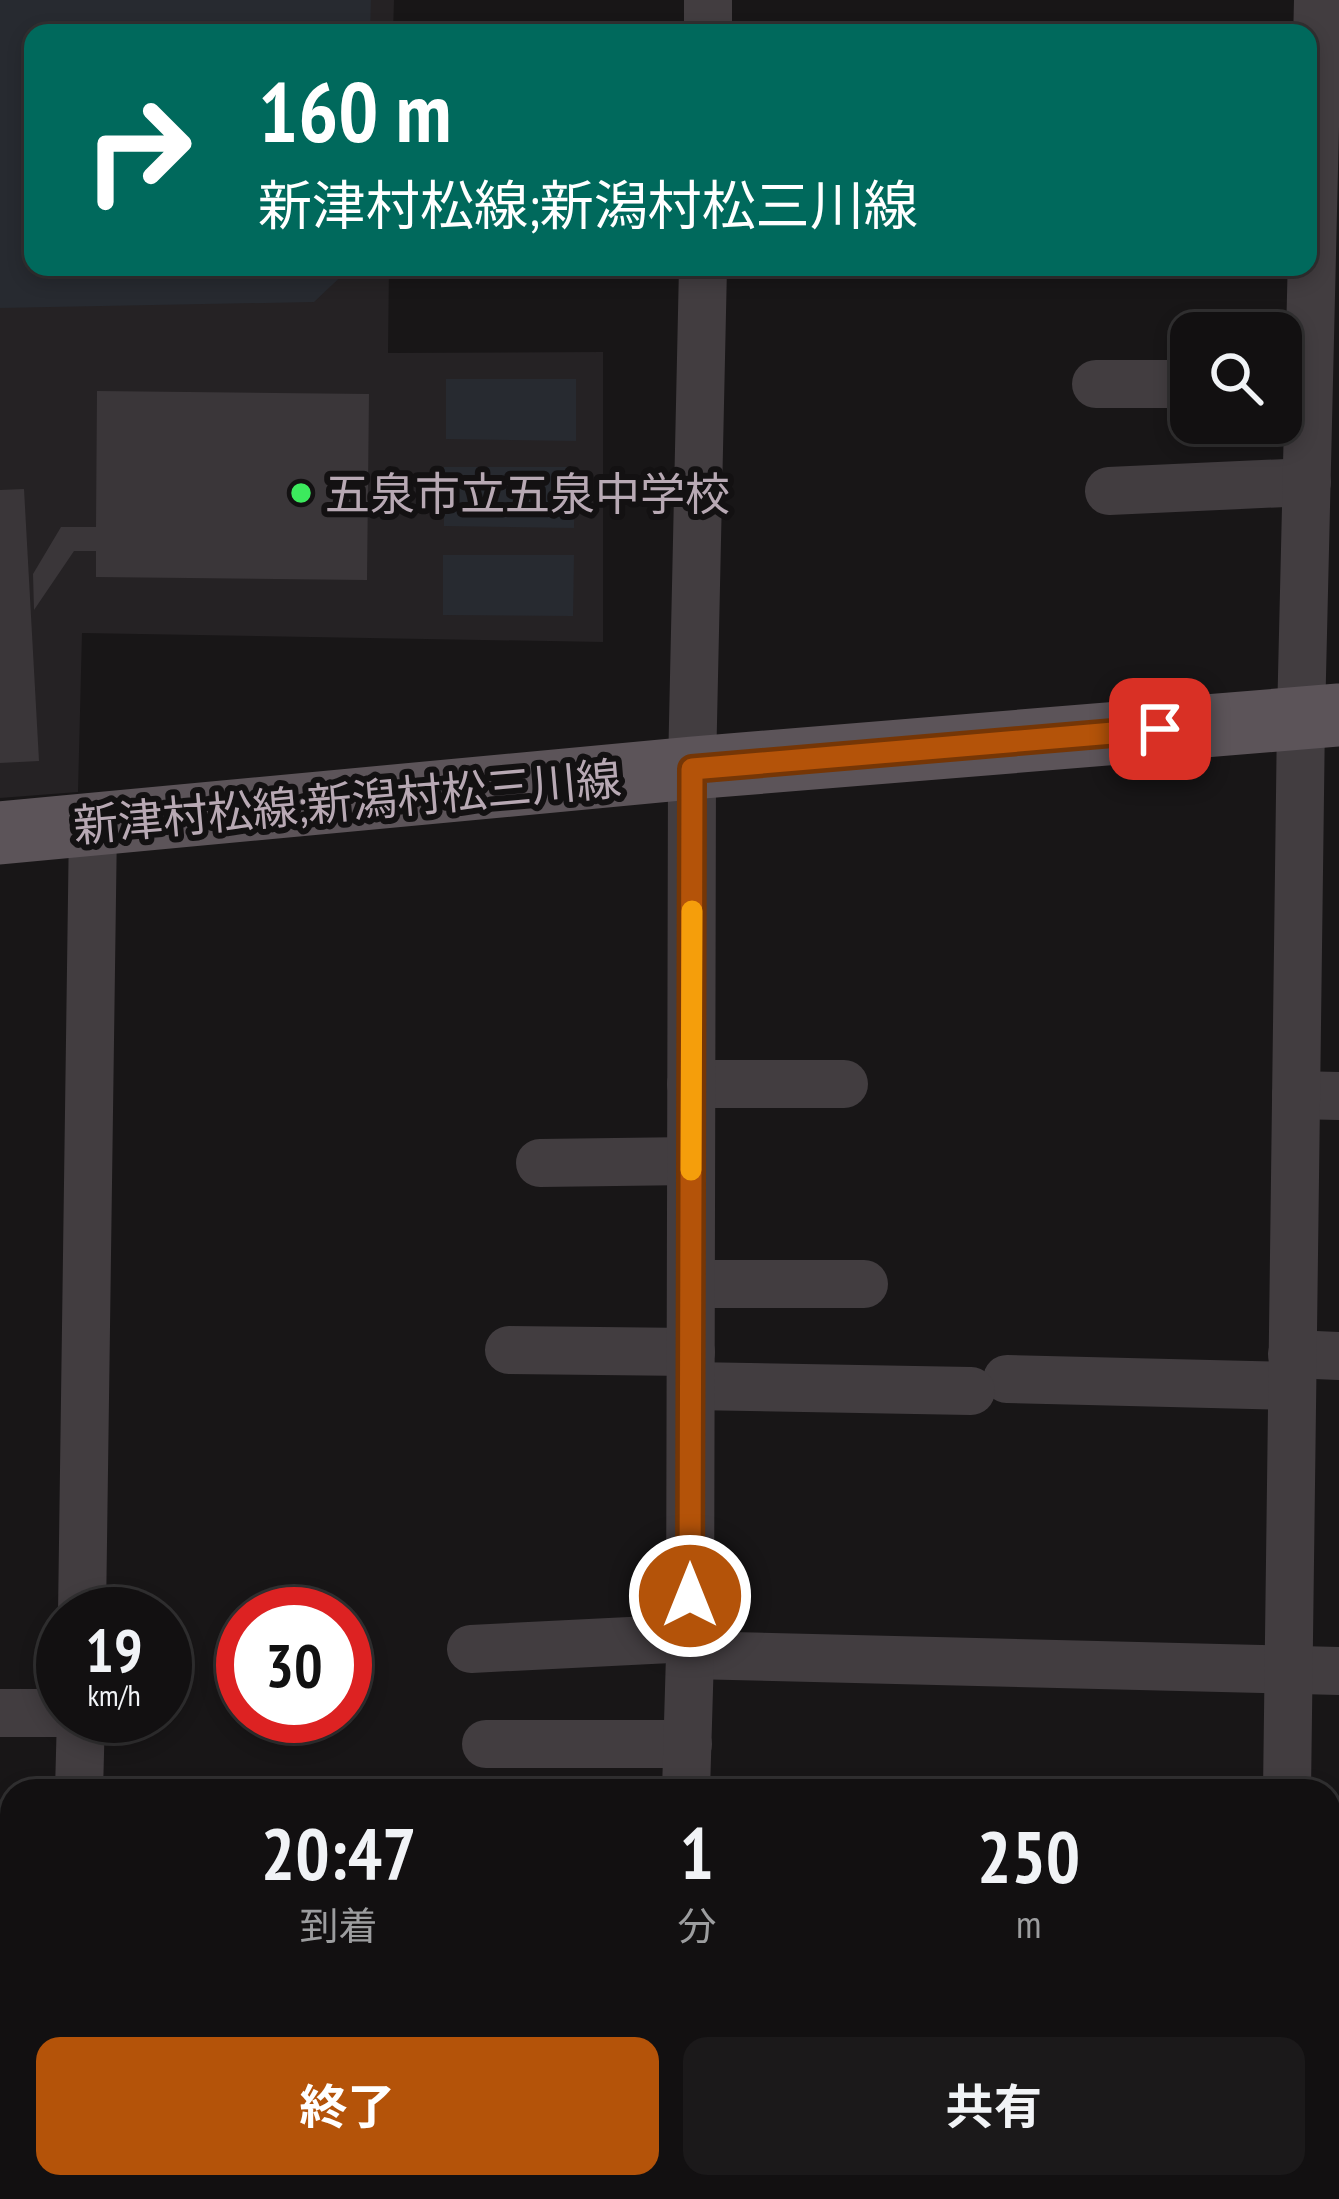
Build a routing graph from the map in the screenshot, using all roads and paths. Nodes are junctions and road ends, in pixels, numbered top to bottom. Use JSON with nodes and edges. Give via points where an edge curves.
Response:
{"nodes":[{"id":1,"x":1317,"y":156,"type":"edge"},
{"id":2,"x":1320,"y":194,"type":"edge"},
{"id":3,"x":1317,"y":249,"type":"edge"},
{"id":4,"x":703,"y":276,"type":"edge"},
{"id":5,"x":1316,"y":276,"type":"edge"},
{"id":6,"x":1096,"y":384,"type":"dead end"},
{"id":7,"x":1170,"y":384,"type":"edge"},
{"id":8,"x":1309,"y":396,"type":"edge"},
{"id":9,"x":1307,"y":482,"type":"junction"},
{"id":10,"x":1109,"y":490,"type":"dead end"},
{"id":11,"x":1320,"y":716,"type":"edge"},
{"id":12,"x":692,"y":769,"type":"junction"},
{"id":13,"x":93,"y":825,"type":"junction"},
{"id":14,"x":0,"y":833,"type":"edge"},
{"id":15,"x":691,"y":1084,"type":"junction"},
{"id":16,"x":844,"y":1084,"type":"dead end"},
{"id":17,"x":1317,"y":1096,"type":"edge"},
{"id":18,"x":691,"y":1161,"type":"junction"},
{"id":19,"x":539,"y":1162,"type":"dead end"},
{"id":20,"x":691,"y":1284,"type":"junction"},
{"id":21,"x":864,"y":1284,"type":"dead end"},
{"id":22,"x":508,"y":1350,"type":"dead end"},
{"id":23,"x":1308,"y":1366,"type":"edge"},
{"id":24,"x":691,"y":1369,"type":"junction"},
{"id":25,"x":82,"y":1587,"type":"edge"},
{"id":26,"x":690,"y":1647,"type":"junction"},
{"id":27,"x":471,"y":1649,"type":"dead end"},
{"id":28,"x":1288,"y":1669,"type":"junction"},
{"id":29,"x":1339,"y":1671,"type":"edge"},
{"id":30,"x":0,"y":1713,"type":"edge"},
{"id":31,"x":36,"y":1713,"type":"edge"},
{"id":32,"x":80,"y":1743,"type":"edge"},
{"id":33,"x":487,"y":1744,"type":"dead end"},
{"id":34,"x":687,"y":1767,"type":"edge"},
{"id":35,"x":80,"y":1779,"type":"edge"},
{"id":36,"x":1287,"y":1779,"type":"edge"}],
"edges":[{"from":1,"to":2,"type":"street"},
{"from":2,"to":3,"type":"street"},
{"from":4,"to":12,"type":"street"},
{"from":5,"to":8,"type":"street"},
{"from":6,"to":7,"type":"street"},
{"from":8,"to":9,"type":"street"},
{"from":9,"to":10,"type":"street"},
{"from":9,"to":11,"type":"street"},
{"from":11,"to":12,"type":"main road","name":"新津村松線;新潟村松三川線"},
{"from":11,"to":17,"type":"street"},
{"from":12,"to":13,"type":"main road","name":"新津村松線;新潟村松三川線"},
{"from":12,"to":15,"type":"street"},
{"from":13,"to":14,"type":"main road","name":"新津村松線;新潟村松三川線"},
{"from":13,"to":25,"type":"street"},
{"from":15,"to":16,"type":"street"},
{"from":15,"to":18,"type":"street"},
{"from":17,"to":23,"type":"street"},
{"from":18,"to":19,"type":"street"},
{"from":18,"to":20,"type":"street"},
{"from":20,"to":21,"type":"street"},
{"from":20,"to":24,"type":"street"},
{"from":22,"to":24,"type":"street"},
{"from":23,"to":24,"type":"street","via":[[989,1385]]},
{"from":23,"to":28,"type":"street"},
{"from":24,"to":26,"type":"street"},
{"from":26,"to":27,"type":"street"},
{"from":26,"to":28,"type":"street"},
{"from":26,"to":34,"type":"street"},
{"from":28,"to":29,"type":"street"},
{"from":28,"to":36,"type":"street"},
{"from":30,"to":31,"type":"street"},
{"from":32,"to":35,"type":"street"},
{"from":33,"to":34,"type":"street"}]}
